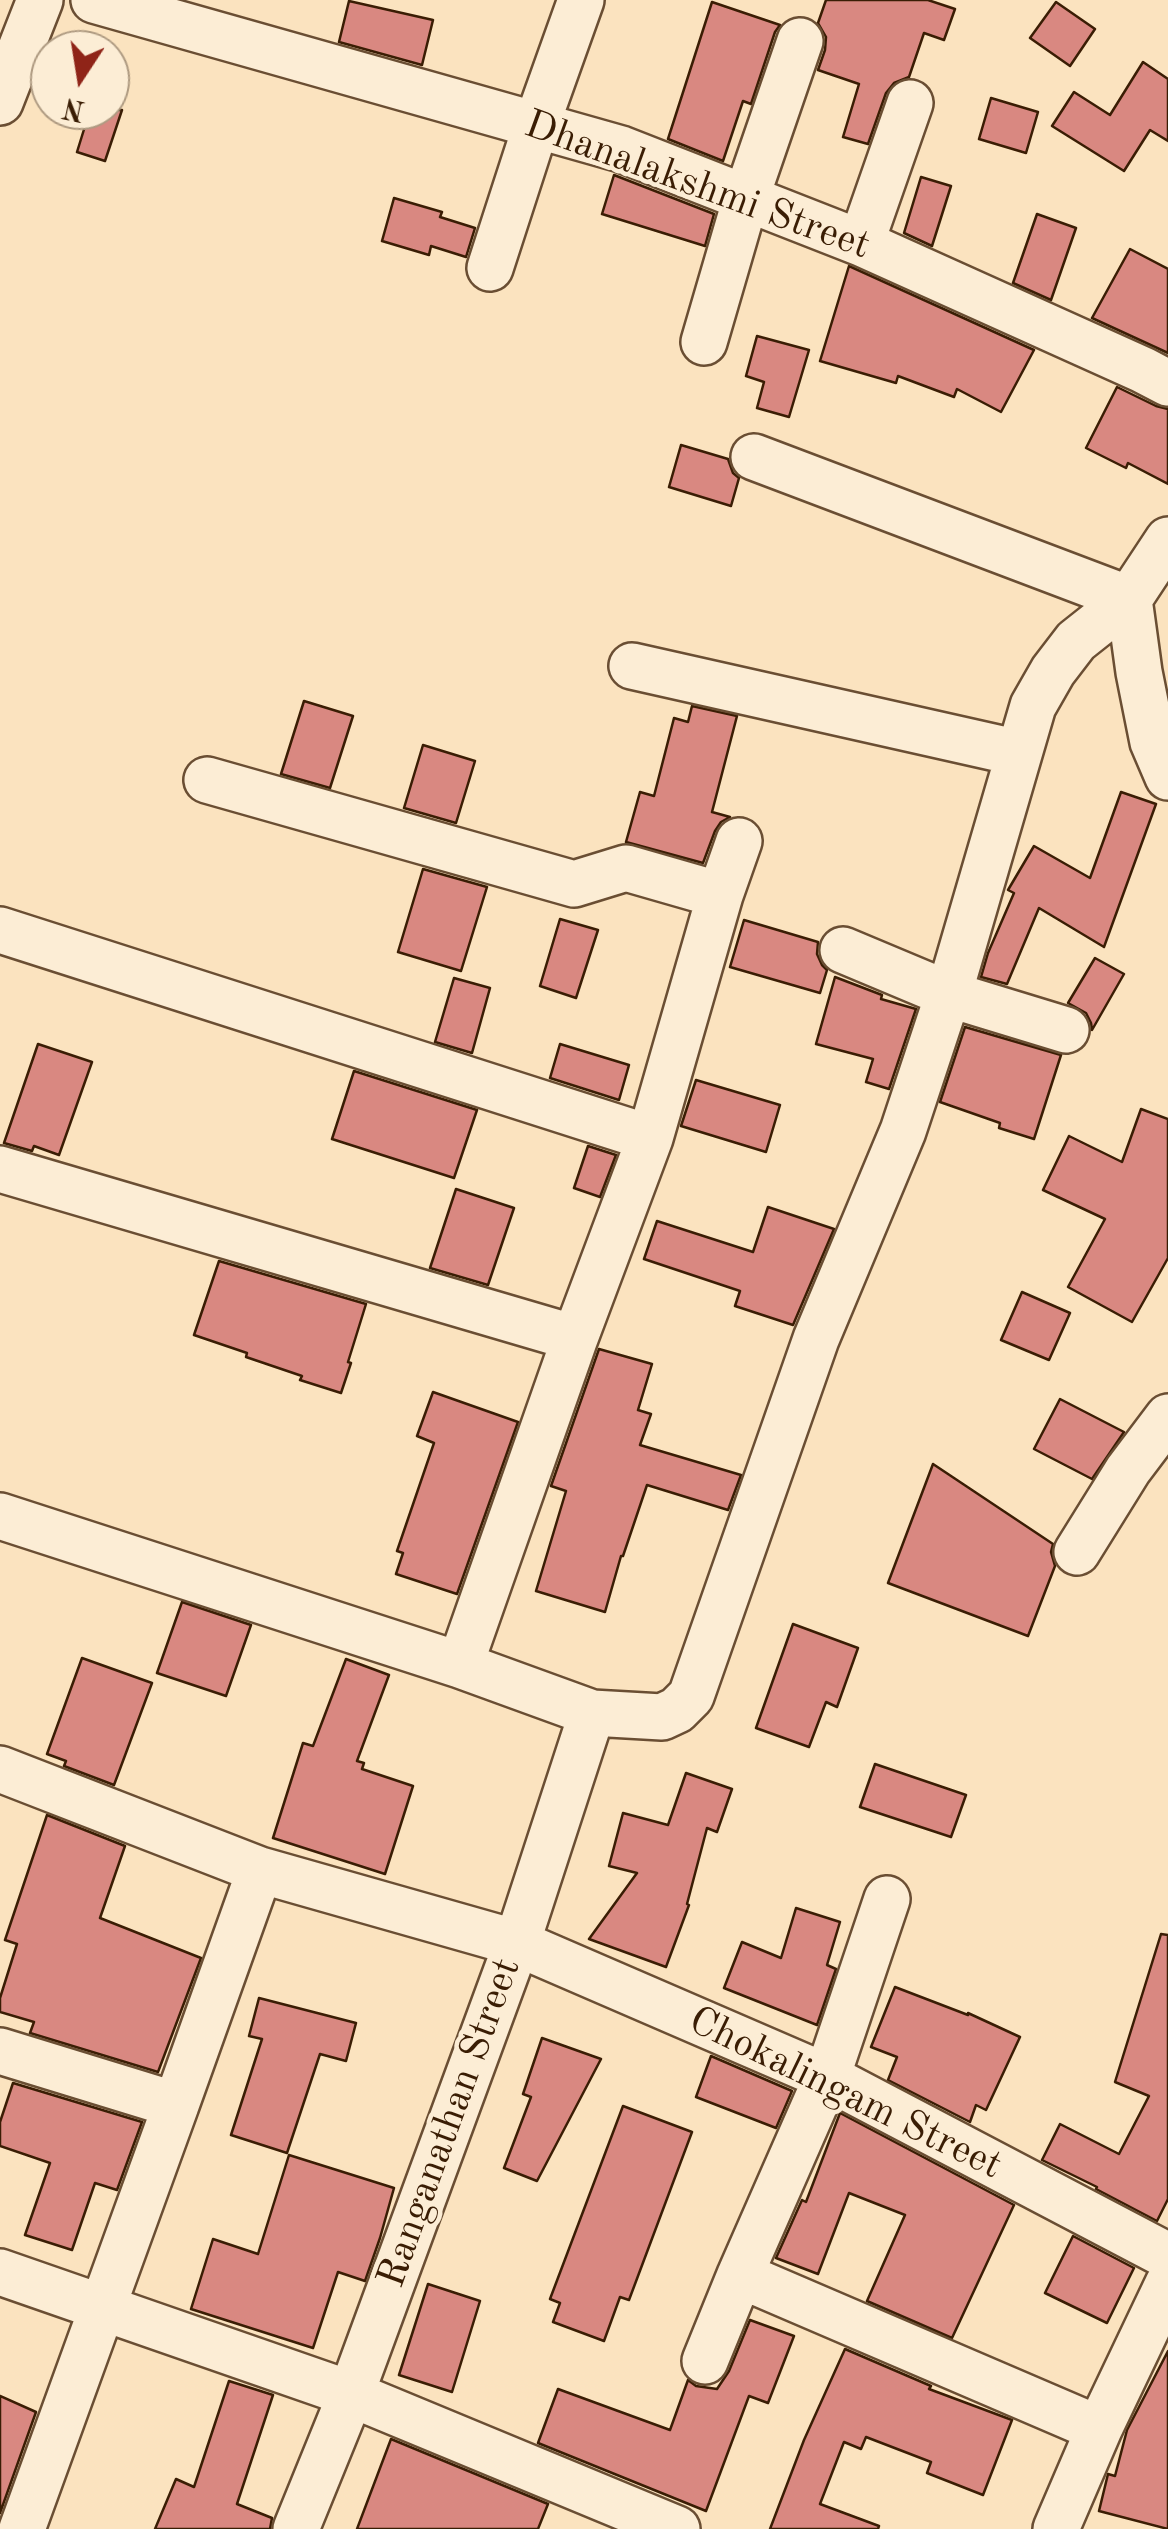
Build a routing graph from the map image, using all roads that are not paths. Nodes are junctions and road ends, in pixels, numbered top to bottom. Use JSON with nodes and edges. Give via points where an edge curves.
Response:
{"nodes":[{"id":1,"x":40,"y":0,"type":"edge"},
{"id":2,"x":94,"y":0,"type":"edge"},
{"id":3,"x":581,"y":0,"type":"edge"},
{"id":4,"x":800,"y":41,"type":"dead end"},
{"id":5,"x":0,"y":102,"type":"edge"},
{"id":6,"x":910,"y":103,"type":"dead end"},
{"id":7,"x":536,"y":126,"type":"junction"},
{"id":8,"x":746,"y":198,"type":"junction"},
{"id":9,"x":861,"y":243,"type":"junction"},
{"id":10,"x":490,"y":268,"type":"dead end"},
{"id":11,"x":704,"y":342,"type":"dead end"},
{"id":12,"x":1168,"y":383,"type":"edge"},
{"id":13,"x":754,"y":458,"type":"dead end"},
{"id":14,"x":1168,"y":540,"type":"edge"},
{"id":15,"x":1128,"y":599,"type":"junction"},
{"id":16,"x":632,"y":666,"type":"dead end"},
{"id":17,"x":1019,"y":753,"type":"junction"},
{"id":18,"x":1168,"y":777,"type":"edge"},
{"id":19,"x":207,"y":780,"type":"dead end"},
{"id":20,"x":739,"y":841,"type":"dead end"},
{"id":21,"x":720,"y":895,"type":"junction"},
{"id":22,"x":0,"y":930,"type":"edge"},
{"id":23,"x":843,"y":950,"type":"dead end"},
{"id":24,"x":948,"y":994,"type":"junction"},
{"id":25,"x":1066,"y":1030,"type":"dead end"},
{"id":26,"x":650,"y":1138,"type":"junction"},
{"id":27,"x":0,"y":1169,"type":"edge"},
{"id":28,"x":575,"y":1338,"type":"junction"},
{"id":29,"x":1168,"y":1417,"type":"edge"},
{"id":30,"x":0,"y":1516,"type":"edge"},
{"id":31,"x":1077,"y":1552,"type":"dead end"},
{"id":32,"x":460,"y":1665,"type":"junction"},
{"id":33,"x":592,"y":1712,"type":"junction"},
{"id":34,"x":0,"y":1769,"type":"edge"},
{"id":35,"x":260,"y":1870,"type":"junction"},
{"id":36,"x":887,"y":1899,"type":"dead end"},
{"id":37,"x":516,"y":1943,"type":"junction"},
{"id":38,"x":0,"y":2051,"type":"edge"},
{"id":39,"x":828,"y":2078,"type":"junction"},
{"id":40,"x":176,"y":2105,"type":"junction"},
{"id":41,"x":1168,"y":2256,"type":"edge"},
{"id":42,"x":0,"y":2272,"type":"edge"},
{"id":43,"x":740,"y":2275,"type":"junction"},
{"id":44,"x":1168,"y":2284,"type":"edge"},
{"id":45,"x":102,"y":2308,"type":"junction"},
{"id":46,"x":705,"y":2361,"type":"dead end"},
{"id":47,"x":350,"y":2394,"type":"junction"},
{"id":48,"x":1099,"y":2429,"type":"junction"},
{"id":49,"x":22,"y":2529,"type":"edge"},
{"id":50,"x":296,"y":2529,"type":"edge"},
{"id":51,"x":677,"y":2529,"type":"edge"},
{"id":52,"x":1056,"y":2529,"type":"edge"}],
"edges":[{"from":1,"to":5,"type":"street"},
{"from":2,"to":7,"type":"street","name":"Dhanalakshmi Street"},
{"from":3,"to":7,"type":"street"},
{"from":4,"to":8,"type":"street"},
{"from":6,"to":9,"type":"street"},
{"from":7,"to":8,"type":"street","name":"Dhanalakshmi Street"},
{"from":7,"to":10,"type":"street"},
{"from":8,"to":9,"type":"street","name":"Dhanalakshmi Street"},
{"from":8,"to":11,"type":"street"},
{"from":9,"to":12,"type":"street","name":"Dhanalakshmi Street"},
{"from":13,"to":15,"type":"street"},
{"from":14,"to":15,"type":"street"},
{"from":15,"to":17,"type":"street","via":[[1053,670],[1032,706]]},
{"from":15,"to":18,"type":"street","via":[[1153,742]]},
{"from":16,"to":17,"type":"street"},
{"from":17,"to":24,"type":"street"},
{"from":19,"to":21,"type":"street","via":[[574,884],[626,868]]},
{"from":20,"to":21,"type":"street"},
{"from":21,"to":26,"type":"street"},
{"from":22,"to":26,"type":"street"},
{"from":23,"to":24,"type":"street"},
{"from":24,"to":25,"type":"street"},
{"from":24,"to":33,"type":"street","via":[[903,1131],[816,1339],[690,1696],[662,1716]]},
{"from":26,"to":28,"type":"street"},
{"from":27,"to":28,"type":"street"},
{"from":28,"to":32,"type":"street"},
{"from":29,"to":31,"type":"street"},
{"from":30,"to":32,"type":"street"},
{"from":32,"to":33,"type":"street"},
{"from":33,"to":37,"type":"street","name":"Ranganathan Street"},
{"from":34,"to":35,"type":"street","name":"Chokalingam Street"},
{"from":35,"to":37,"type":"street","name":"Chokalingam Street"},
{"from":35,"to":40,"type":"street"},
{"from":36,"to":39,"type":"street"},
{"from":37,"to":39,"type":"street","name":"Chokalingam Street"},
{"from":37,"to":47,"type":"street","name":"Ranganathan Street"},
{"from":38,"to":40,"type":"street"},
{"from":39,"to":41,"type":"street","name":"Chokalingam Street"},
{"from":39,"to":43,"type":"street"},
{"from":40,"to":45,"type":"street"},
{"from":42,"to":45,"type":"street"},
{"from":43,"to":46,"type":"street"},
{"from":43,"to":48,"type":"street"},
{"from":44,"to":48,"type":"street"},
{"from":45,"to":47,"type":"street"},
{"from":45,"to":49,"type":"street"},
{"from":47,"to":50,"type":"street","name":"Ranganathan Street"},
{"from":47,"to":51,"type":"street"},
{"from":48,"to":52,"type":"street"}]}
